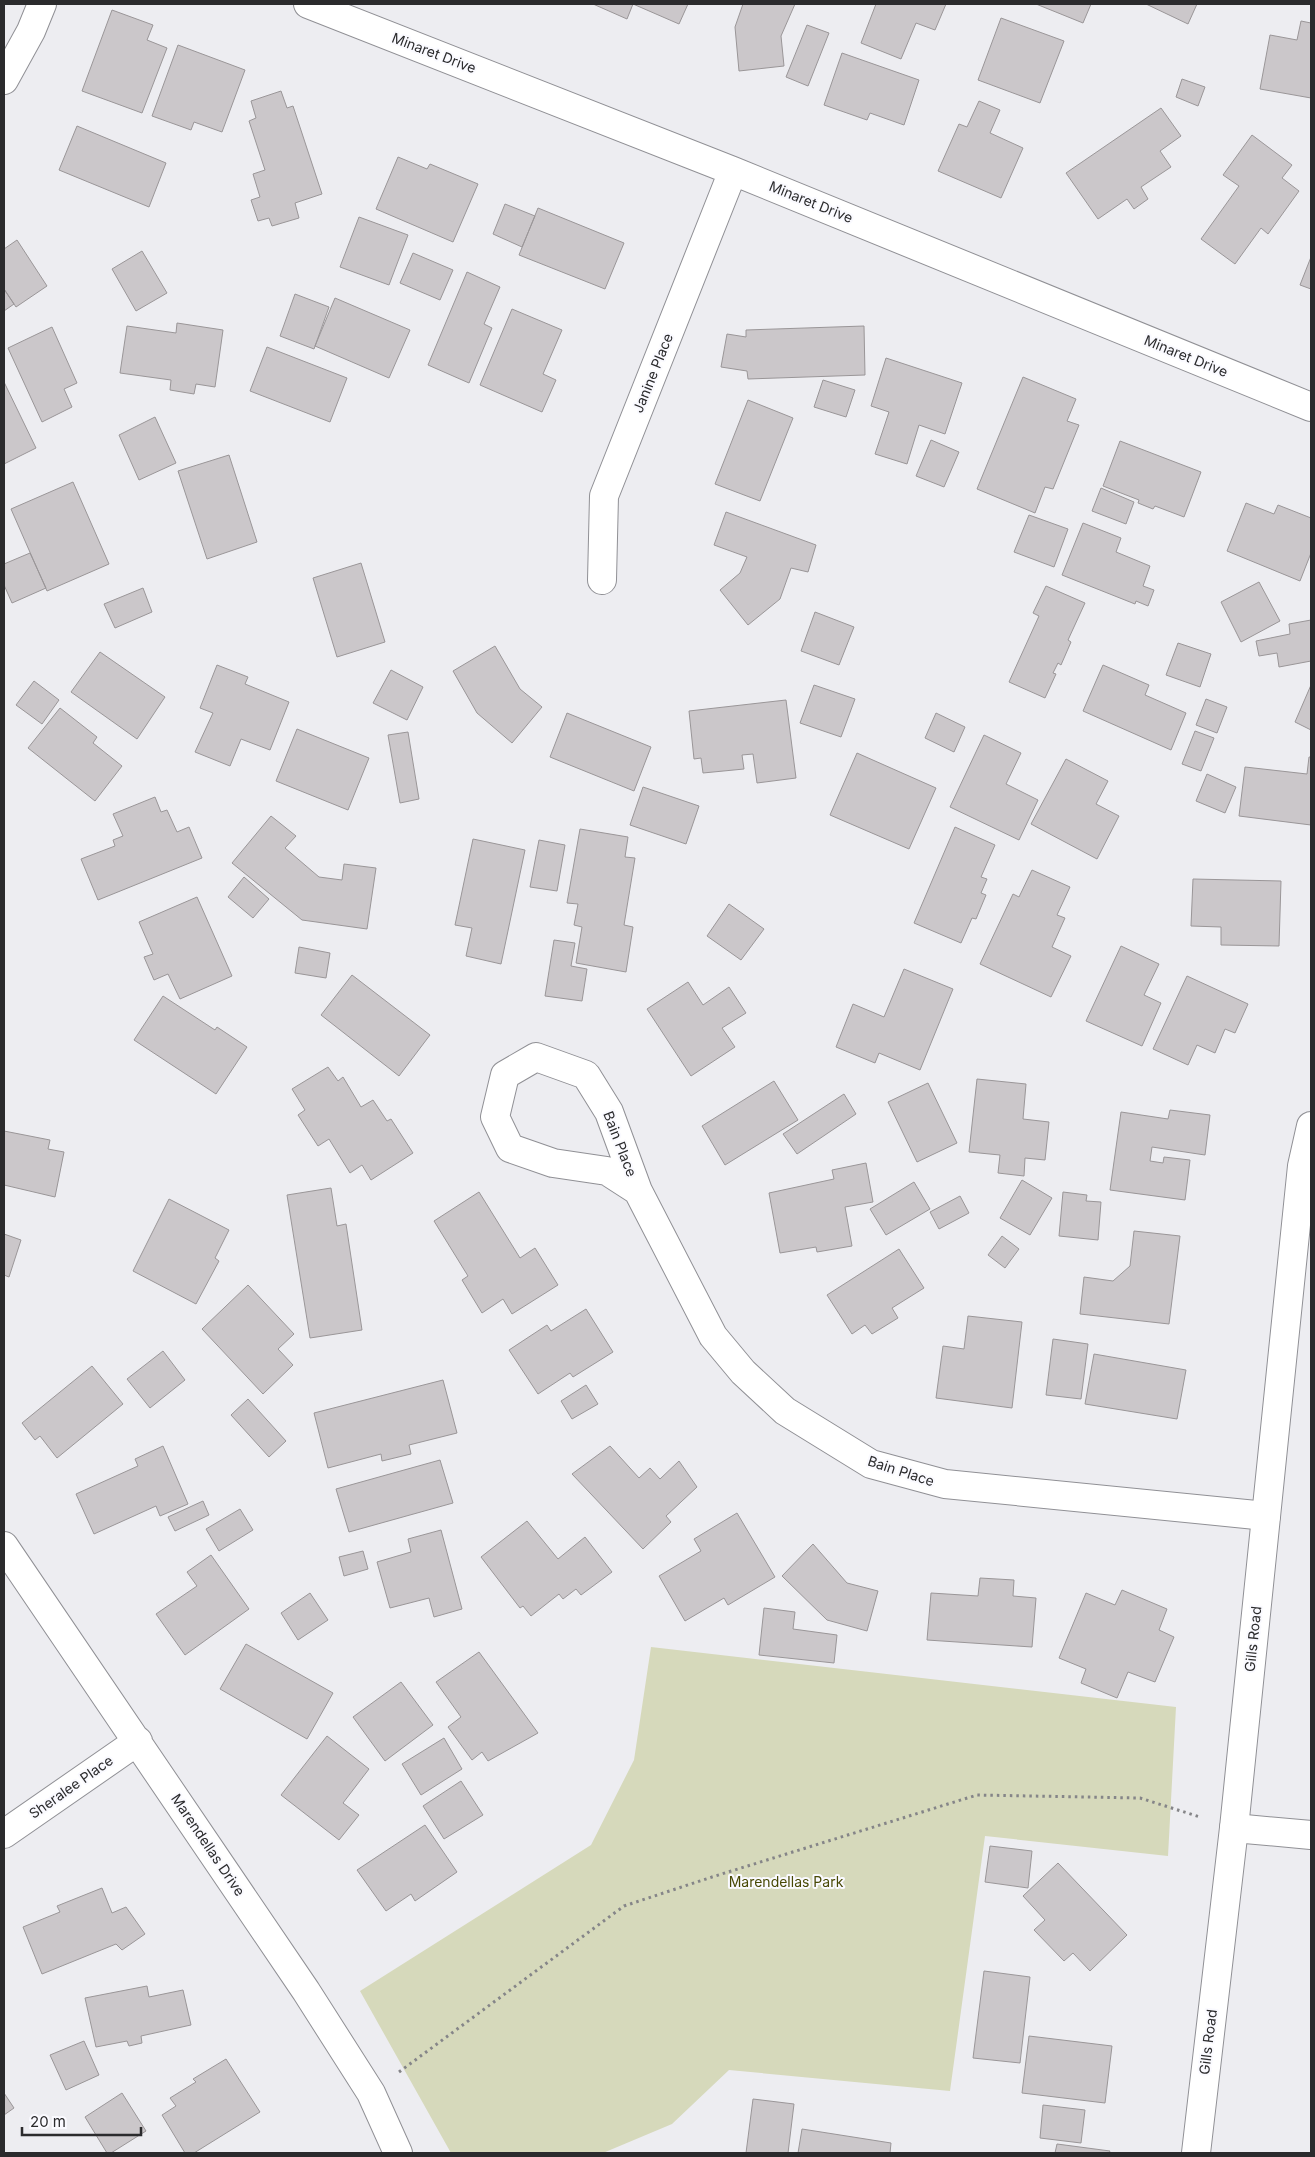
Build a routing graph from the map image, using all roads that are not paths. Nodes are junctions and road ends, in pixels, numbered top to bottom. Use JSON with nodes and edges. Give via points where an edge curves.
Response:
{"nodes":[{"id":1,"x":42,"y":4,"type":"edge"},
{"id":2,"x":308,"y":4,"type":"edge"},
{"id":3,"x":4,"y":80,"type":"edge"},
{"id":4,"x":733,"y":170,"type":"junction"},
{"id":5,"x":1311,"y":407,"type":"edge"},
{"id":6,"x":602,"y":580,"type":"dead end"},
{"id":7,"x":1311,"y":1126,"type":"edge"},
{"id":8,"x":638,"y":1191,"type":"junction"},
{"id":9,"x":1266,"y":1516,"type":"junction"},
{"id":10,"x":4,"y":1546,"type":"edge"},
{"id":11,"x":138,"y":1741,"type":"junction"},
{"id":12,"x":1234,"y":1828,"type":"junction"},
{"id":13,"x":4,"y":1834,"type":"edge"},
{"id":14,"x":1311,"y":1836,"type":"edge"},
{"id":15,"x":398,"y":2153,"type":"edge"},
{"id":16,"x":1196,"y":2153,"type":"edge"}],
"edges":[{"from":1,"to":3,"type":"street"},
{"from":2,"to":4,"type":"street","name":"Minaret Drive"},
{"from":4,"to":5,"type":"street","name":"Minaret Drive"},
{"from":4,"to":6,"type":"street","name":"Janine Place","via":[[604,496]]},
{"from":7,"to":9,"type":"street","name":"Gills Road","via":[[1302,1166]]},
{"from":8,"to":8,"type":"street","name":"Bain Place","via":[[607,1171],[553,1163],[510,1148],[495,1117],[505,1075],[536,1056],[586,1075],[609,1112]]},
{"from":8,"to":9,"type":"street","name":"Bain Place","via":[[713,1336],[744,1372],[785,1411],[871,1464],[945,1484]]},
{"from":9,"to":12,"type":"street","name":"Gills Road"},
{"from":10,"to":11,"type":"street","name":"Marendellas Drive"},
{"from":11,"to":13,"type":"street","name":"Sheralee Place"},
{"from":11,"to":15,"type":"street","name":"Marendellas Drive","via":[[306,1990],[371,2093]]},
{"from":12,"to":14,"type":"street"},
{"from":12,"to":16,"type":"street","name":"Gills Road"}]}
